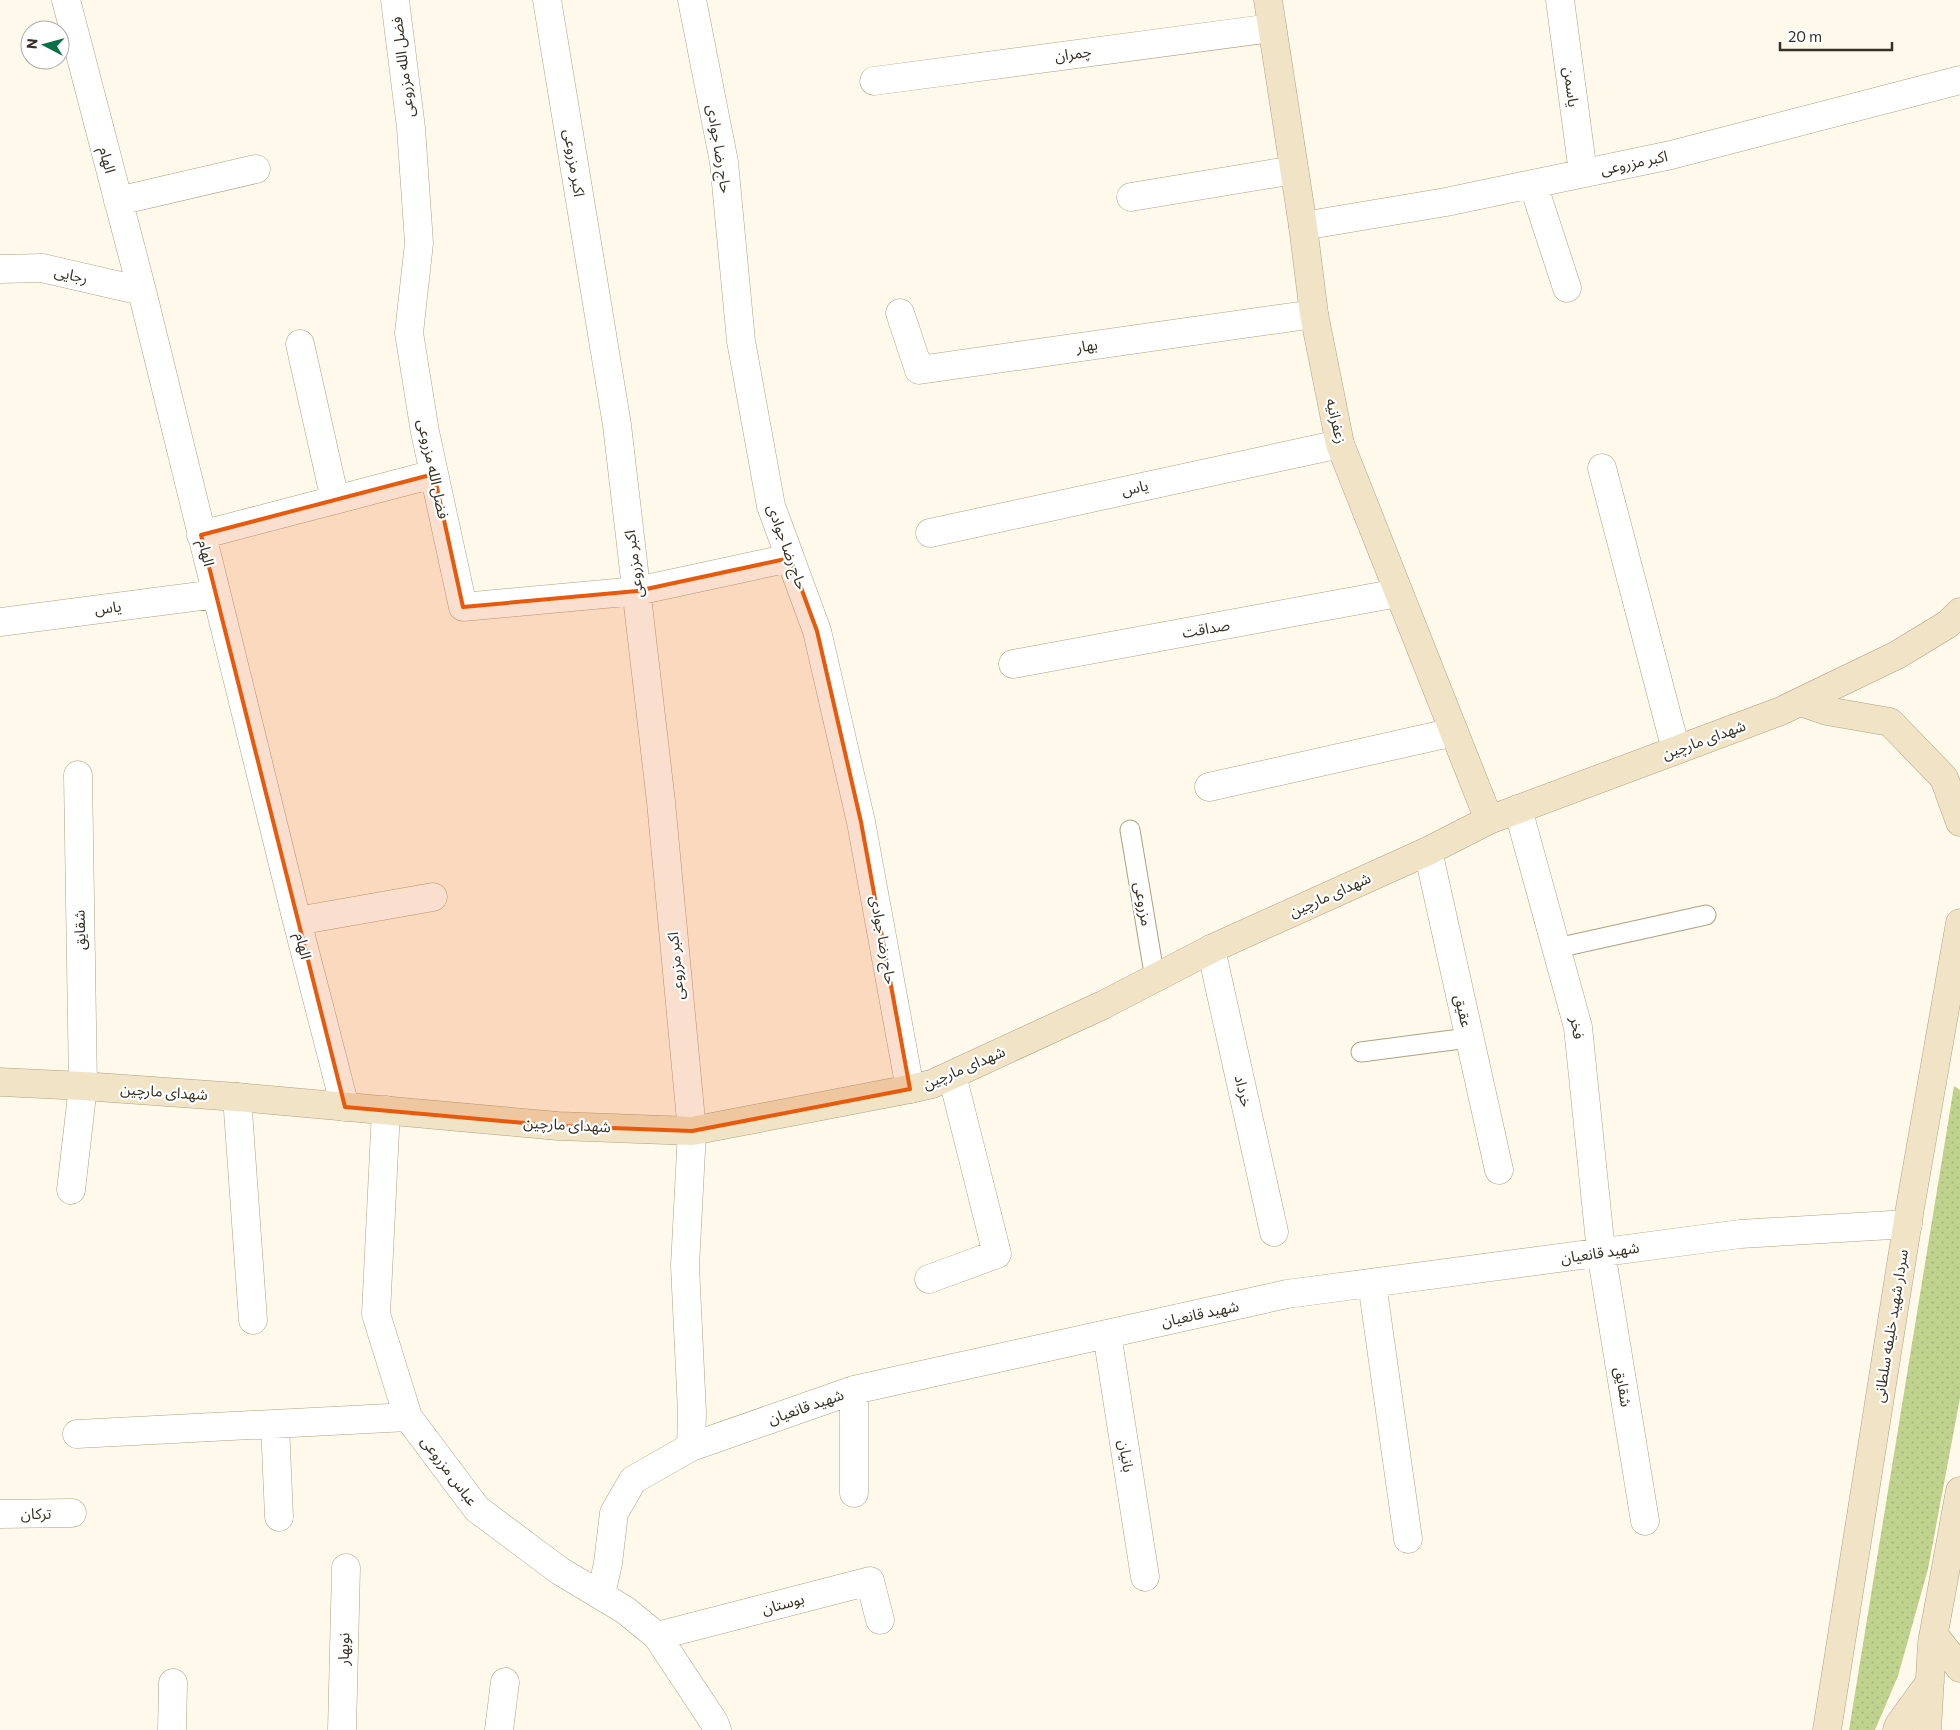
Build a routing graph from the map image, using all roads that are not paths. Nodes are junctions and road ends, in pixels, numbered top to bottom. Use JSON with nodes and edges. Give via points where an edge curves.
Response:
{"nodes":[{"id":1,"x":66,"y":0,"type":"edge"},
{"id":2,"x":395,"y":0,"type":"edge"},
{"id":3,"x":547,"y":0,"type":"edge"},
{"id":4,"x":692,"y":0,"type":"edge"},
{"id":5,"x":1268,"y":0,"type":"edge"},
{"id":6,"x":1560,"y":0,"type":"edge"},
{"id":7,"x":1272,"y":28,"type":"junction"},
{"id":8,"x":1960,"y":80,"type":"edge"},
{"id":9,"x":874,"y":81,"type":"dead end"},
{"id":10,"x":256,"y":168,"type":"dead end"},
{"id":11,"x":1294,"y":170,"type":"junction"},
{"id":12,"x":1583,"y":173,"type":"junction"},
{"id":13,"x":1533,"y":184,"type":"junction"},
{"id":14,"x":1130,"y":197,"type":"dead end"},
{"id":15,"x":118,"y":201,"type":"junction"},
{"id":16,"x":1303,"y":226,"type":"junction"},
{"id":17,"x":0,"y":269,"type":"edge"},
{"id":18,"x":1567,"y":288,"type":"dead end"},
{"id":19,"x":142,"y":291,"type":"junction"},
{"id":20,"x":900,"y":313,"type":"dead end"},
{"id":21,"x":1314,"y":314,"type":"junction"},
{"id":22,"x":300,"y":344,"type":"dead end"},
{"id":23,"x":1340,"y":444,"type":"junction"},
{"id":24,"x":1602,"y":468,"type":"dead end"},
{"id":25,"x":434,"y":474,"type":"junction"},
{"id":26,"x":335,"y":500,"type":"junction"},
{"id":27,"x":930,"y":533,"type":"dead end"},
{"id":28,"x":202,"y":535,"type":"junction"},
{"id":29,"x":790,"y":558,"type":"junction"},
{"id":30,"x":637,"y":591,"type":"junction"},
{"id":31,"x":1398,"y":593,"type":"junction"},
{"id":32,"x":216,"y":594,"type":"junction"},
{"id":33,"x":1960,"y":612,"type":"edge"},
{"id":34,"x":0,"y":622,"type":"edge"},
{"id":35,"x":1013,"y":664,"type":"dead end"},
{"id":36,"x":1801,"y":702,"type":"junction"},
{"id":37,"x":1454,"y":732,"type":"junction"},
{"id":38,"x":1676,"y":750,"type":"junction"},
{"id":39,"x":78,"y":775,"type":"dead end"},
{"id":40,"x":1209,"y":788,"type":"dead end"},
{"id":41,"x":1518,"y":809,"type":"junction"},
{"id":42,"x":1489,"y":820,"type":"junction"},
{"id":43,"x":1960,"y":822,"type":"edge"},
{"id":44,"x":1130,"y":830,"type":"dead end"},
{"id":45,"x":1428,"y":851,"type":"junction"},
{"id":46,"x":433,"y":897,"type":"dead end"},
{"id":47,"x":1706,"y":915,"type":"dead end"},
{"id":48,"x":297,"y":921,"type":"junction"},
{"id":49,"x":1960,"y":923,"type":"edge"},
{"id":50,"x":1556,"y":948,"type":"junction"},
{"id":51,"x":1211,"y":949,"type":"junction"},
{"id":52,"x":1155,"y":978,"type":"junction"},
{"id":53,"x":1468,"y":1038,"type":"junction"},
{"id":54,"x":1361,"y":1052,"type":"dead end"},
{"id":55,"x":952,"y":1075,"type":"junction"},
{"id":56,"x":0,"y":1082,"type":"edge"},
{"id":57,"x":83,"y":1086,"type":"junction"},
{"id":58,"x":910,"y":1089,"type":"junction"},
{"id":59,"x":237,"y":1097,"type":"junction"},
{"id":60,"x":344,"y":1106,"type":"junction"},
{"id":61,"x":386,"y":1110,"type":"junction"},
{"id":62,"x":692,"y":1131,"type":"junction"},
{"id":63,"x":1499,"y":1170,"type":"dead end"},
{"id":64,"x":71,"y":1190,"type":"dead end"},
{"id":65,"x":1908,"y":1224,"type":"junction"},
{"id":66,"x":1274,"y":1232,"type":"dead end"},
{"id":67,"x":1601,"y":1252,"type":"junction"},
{"id":68,"x":929,"y":1278,"type":"dead end"},
{"id":69,"x":1372,"y":1283,"type":"junction"},
{"id":70,"x":253,"y":1320,"type":"dead end"},
{"id":71,"x":1107,"y":1334,"type":"junction"},
{"id":72,"x":854,"y":1390,"type":"junction"},
{"id":73,"x":408,"y":1417,"type":"junction"},
{"id":74,"x":275,"y":1424,"type":"junction"},
{"id":75,"x":77,"y":1434,"type":"dead end"},
{"id":76,"x":691,"y":1447,"type":"junction"},
{"id":77,"x":1960,"y":1492,"type":"edge"},
{"id":78,"x":854,"y":1493,"type":"dead end"},
{"id":79,"x":72,"y":1513,"type":"dead end"},
{"id":80,"x":0,"y":1514,"type":"edge"},
{"id":81,"x":279,"y":1518,"type":"dead end"},
{"id":82,"x":1645,"y":1521,"type":"dead end"},
{"id":83,"x":1408,"y":1539,"type":"dead end"},
{"id":84,"x":346,"y":1568,"type":"dead end"},
{"id":85,"x":1145,"y":1577,"type":"dead end"},
{"id":86,"x":601,"y":1595,"type":"junction"},
{"id":87,"x":880,"y":1620,"type":"dead end"},
{"id":88,"x":1934,"y":1635,"type":"junction"},
{"id":89,"x":657,"y":1636,"type":"junction"},
{"id":90,"x":1960,"y":1668,"type":"edge"},
{"id":91,"x":505,"y":1682,"type":"dead end"},
{"id":92,"x":1930,"y":1682,"type":"junction"},
{"id":93,"x":173,"y":1683,"type":"dead end"},
{"id":94,"x":172,"y":1730,"type":"edge"},
{"id":95,"x":342,"y":1730,"type":"edge"},
{"id":96,"x":498,"y":1730,"type":"edge"},
{"id":97,"x":717,"y":1730,"type":"edge"},
{"id":98,"x":1827,"y":1730,"type":"edge"},
{"id":99,"x":1897,"y":1730,"type":"edge"},
{"id":100,"x":1927,"y":1730,"type":"edge"}],
"edges":[{"from":1,"to":15,"type":"street","name":"الهام"},
{"from":2,"to":25,"type":"street","name":"فضل الله مزروعی","via":[[411,128],[419,243],[410,334]]},
{"from":3,"to":30,"type":"street","name":"اکبر مزروعی","via":[[617,426]]},
{"from":4,"to":29,"type":"street","name":"حاج رضا جوادی","via":[[724,162],[741,341],[771,506]]},
{"from":5,"to":7,"type":"street","name":"زعفرانیه"},
{"from":6,"to":12,"type":"street","name":"یاسمن"},
{"from":7,"to":9,"type":"street","name":"چمران"},
{"from":7,"to":11,"type":"street","name":"زعفرانیه"},
{"from":8,"to":12,"type":"street","name":"اکبر مزروعی","via":[[1671,154]]},
{"from":10,"to":15,"type":"street"},
{"from":11,"to":14,"type":"street"},
{"from":11,"to":16,"type":"street","name":"زعفرانیه"},
{"from":12,"to":13,"type":"street","name":"اکبر مزروعی"},
{"from":13,"to":16,"type":"street","name":"اکبر مزروعی"},
{"from":13,"to":18,"type":"street"},
{"from":15,"to":19,"type":"street","name":"الهام"},
{"from":16,"to":21,"type":"street","name":"زعفرانیه"},
{"from":17,"to":19,"type":"street","name":"رجایی","via":[[42,268]]},
{"from":19,"to":28,"type":"street","name":"الهام"},
{"from":20,"to":21,"type":"street","name":"بهار","via":[[919,370]]},
{"from":21,"to":23,"type":"street","name":"زعفرانیه"},
{"from":22,"to":26,"type":"street"},
{"from":23,"to":27,"type":"street","name":"یاس"},
{"from":23,"to":31,"type":"street","name":"زعفرانیه"},
{"from":24,"to":38,"type":"street"},
{"from":25,"to":26,"type":"street"},
{"from":25,"to":30,"type":"street","name":"فضل الله مزروعی","via":[[463,607]]},
{"from":26,"to":28,"type":"street"},
{"from":28,"to":32,"type":"street","name":"الهام"},
{"from":29,"to":30,"type":"street","name":"فضل الله مزروعی"},
{"from":29,"to":58,"type":"street","name":"حاج رضا جوادی","via":[[817,631],[861,822]]},
{"from":30,"to":62,"type":"street","name":"اکبر مزروعی"},
{"from":31,"to":35,"type":"street","name":"صداقت"},
{"from":31,"to":37,"type":"street","name":"زعفرانیه"},
{"from":32,"to":34,"type":"street","name":"یاس"},
{"from":32,"to":48,"type":"street","name":"الهام"},
{"from":33,"to":36,"type":"street","name":"شهدای مارچین","via":[[1948,624],[1897,655]]},
{"from":36,"to":38,"type":"street","name":"شهدای مارچین"},
{"from":36,"to":43,"type":"street","via":[[1890,722],[1944,778]]},
{"from":37,"to":40,"type":"street"},
{"from":37,"to":42,"type":"street","name":"زعفرانیه"},
{"from":38,"to":41,"type":"street","name":"شهدای مارچین"},
{"from":39,"to":57,"type":"street","name":"شقایق"},
{"from":41,"to":42,"type":"street","name":"شهدای مارچین"},
{"from":41,"to":50,"type":"street","name":"فخر"},
{"from":42,"to":45,"type":"street","name":"شهدای مارچین"},
{"from":44,"to":52,"type":"lane","name":"مزروعی"},
{"from":45,"to":51,"type":"street","name":"شهدای مارچین"},
{"from":45,"to":53,"type":"street","name":"عقیق"},
{"from":46,"to":48,"type":"street"},
{"from":47,"to":50,"type":"lane"},
{"from":48,"to":60,"type":"street","name":"الهام"},
{"from":49,"to":65,"type":"street","name":"سردار شهید خلیفه سلطانی"},
{"from":50,"to":67,"type":"street","name":"فخر","via":[[1578,1027]]},
{"from":51,"to":52,"type":"street","name":"شهدای مارچین"},
{"from":51,"to":66,"type":"street","name":"خرداد"},
{"from":52,"to":55,"type":"street","name":"شهدای مارچین","via":[[1103,1006]]},
{"from":53,"to":54,"type":"lane"},
{"from":53,"to":63,"type":"street","name":"عقیق"},
{"from":55,"to":58,"type":"street","name":"شهدای مارچین"},
{"from":55,"to":68,"type":"street","via":[[997,1254]]},
{"from":56,"to":57,"type":"street","name":"شهدای مارچین"},
{"from":57,"to":59,"type":"street","name":"شهدای مارچین"},
{"from":57,"to":64,"type":"street","name":"شقایق"},
{"from":58,"to":62,"type":"street","name":"شهدای مارچین"},
{"from":59,"to":60,"type":"street","name":"شهدای مارچین"},
{"from":59,"to":70,"type":"street"},
{"from":60,"to":61,"type":"street","name":"شهدای مارچین"},
{"from":61,"to":62,"type":"street","name":"شهدای مارچین","via":[[558,1126]]},
{"from":61,"to":73,"type":"street","name":"عباس مزروعی","via":[[376,1314]]},
{"from":62,"to":76,"type":"street","name":"اکبر مزروعی","via":[[685,1266]]},
{"from":65,"to":67,"type":"street","name":"شهید قانعیان","via":[[1740,1234]]},
{"from":65,"to":98,"type":"street","name":"سردار شهید خلیفه سلطانی"},
{"from":67,"to":69,"type":"street","name":"شهید قانعیان"},
{"from":67,"to":82,"type":"street","name":"شقایق"},
{"from":69,"to":71,"type":"street","name":"شهید قانعیان","via":[[1288,1294]]},
{"from":69,"to":83,"type":"street"},
{"from":71,"to":72,"type":"street","name":"شهید قانعیان"},
{"from":71,"to":85,"type":"street","name":"بانیان"},
{"from":72,"to":76,"type":"street","name":"شهید قانعیان"},
{"from":72,"to":78,"type":"street"},
{"from":73,"to":74,"type":"street"},
{"from":73,"to":86,"type":"street","name":"عباس مزروعی","via":[[477,1508],[560,1571]]},
{"from":74,"to":75,"type":"street"},
{"from":74,"to":81,"type":"street"},
{"from":76,"to":86,"type":"street","name":"شهید قانعیان","via":[[633,1480],[614,1513]]},
{"from":77,"to":88,"type":"street"},
{"from":79,"to":80,"type":"street","name":"ترکان"},
{"from":84,"to":95,"type":"street","name":"نوبهار"},
{"from":86,"to":89,"type":"street","name":"عباس مزروعی","via":[[626,1610]]},
{"from":87,"to":89,"type":"street","name":"بوستان","via":[[870,1581]]},
{"from":88,"to":90,"type":"street"},
{"from":88,"to":92,"type":"street"},
{"from":89,"to":97,"type":"street","name":"عباس مزروعی"},
{"from":91,"to":96,"type":"street"},
{"from":92,"to":99,"type":"street"},
{"from":92,"to":100,"type":"street"},
{"from":93,"to":94,"type":"street"}]}
